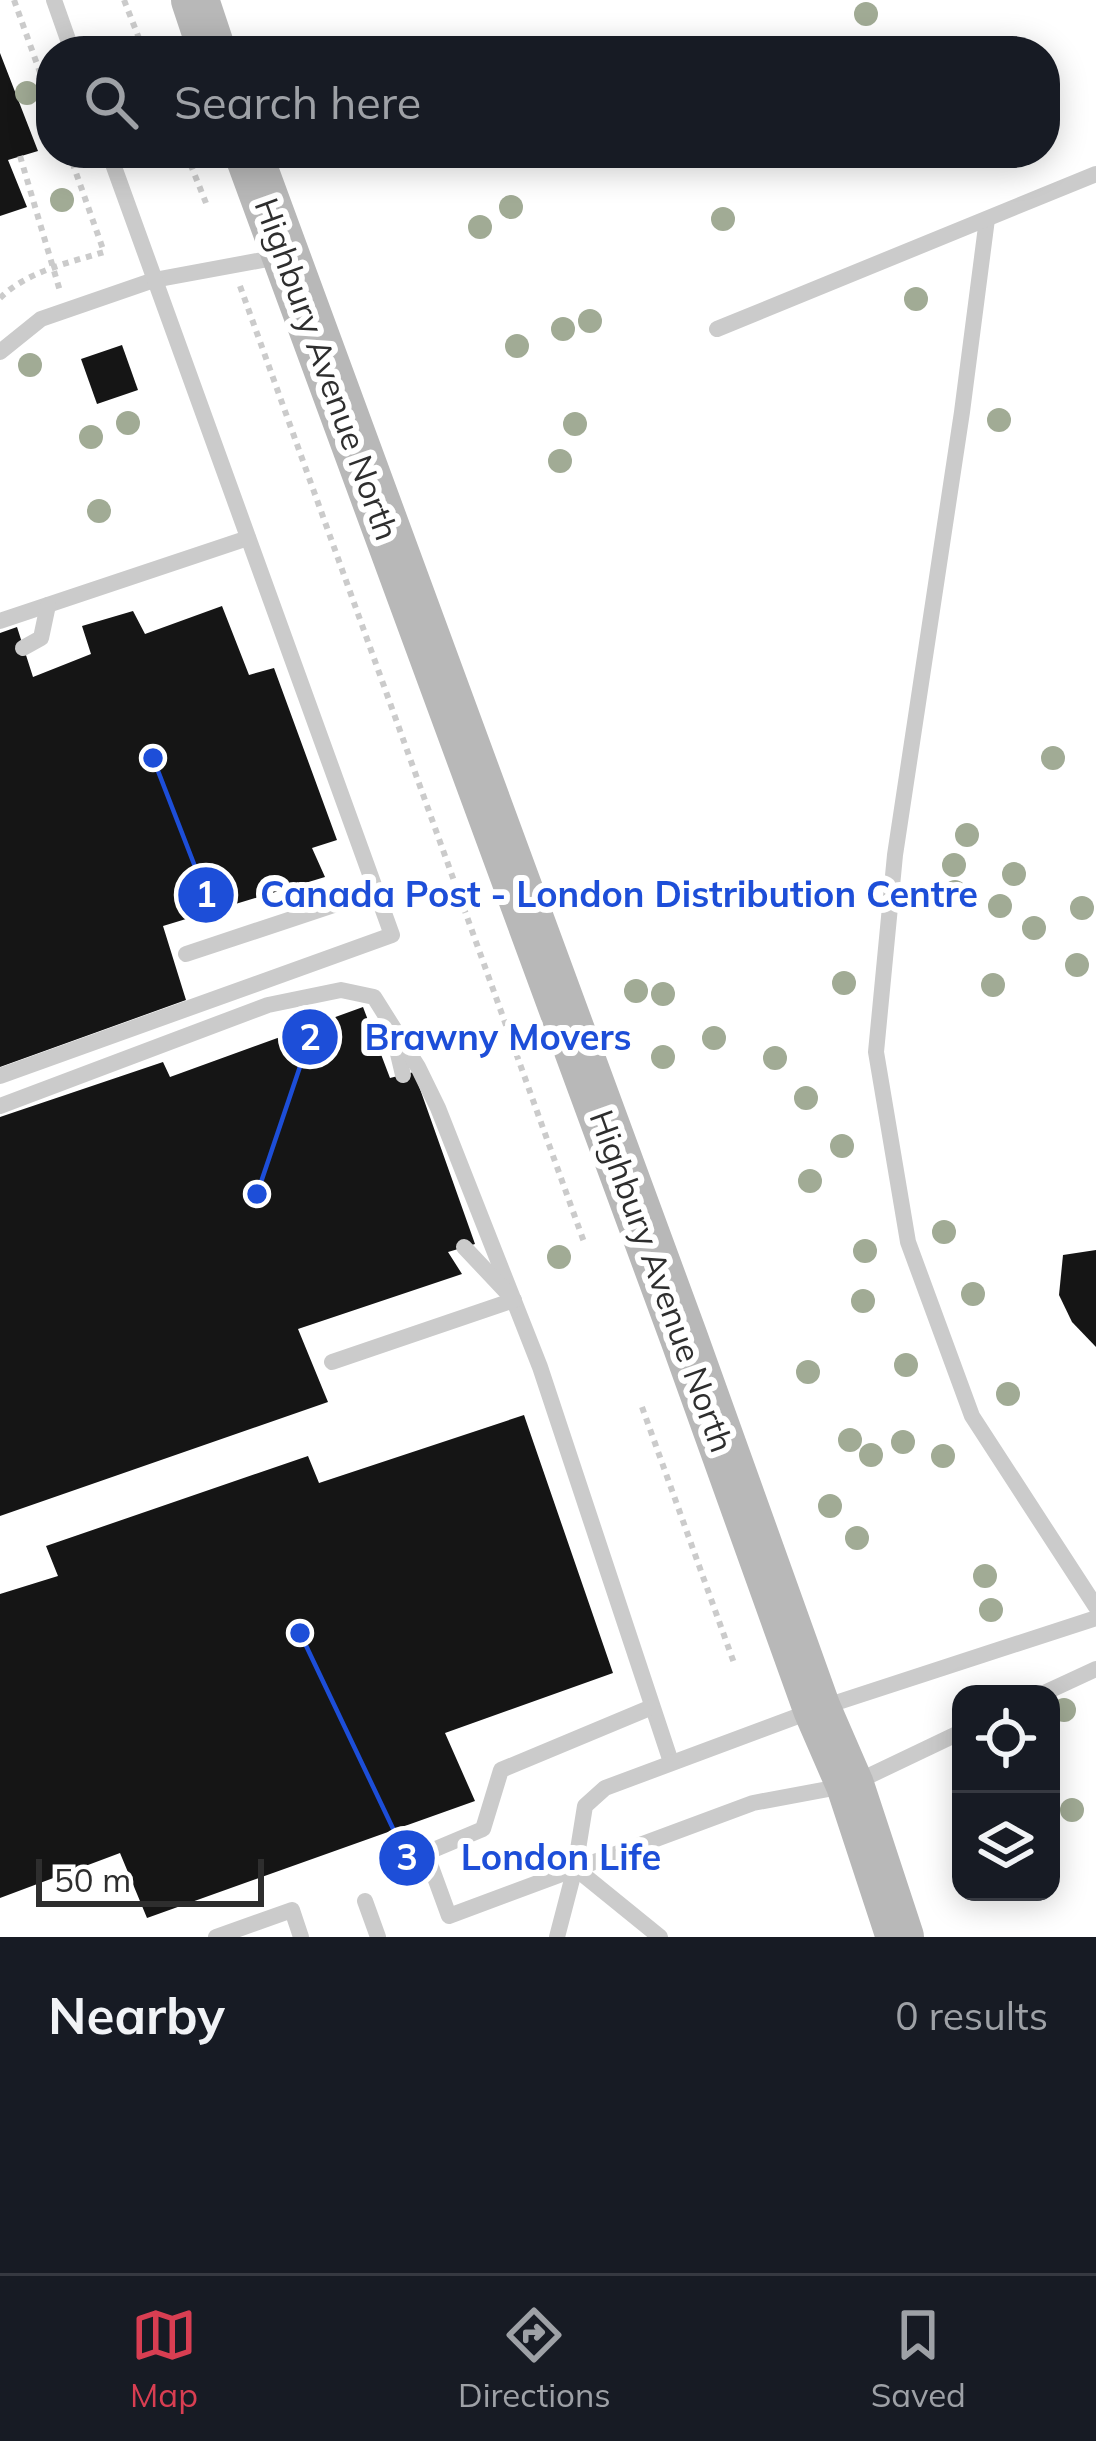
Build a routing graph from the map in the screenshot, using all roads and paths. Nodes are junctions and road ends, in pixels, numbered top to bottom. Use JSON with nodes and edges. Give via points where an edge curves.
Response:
{"nodes":[{"id":1,"x":14,"y":0,"type":"edge"},
{"id":2,"x":54,"y":0,"type":"edge"},
{"id":3,"x":124,"y":0,"type":"edge"},
{"id":4,"x":194,"y":1,"type":"edge"},
{"id":5,"x":67,"y":36,"type":"edge"},
{"id":6,"x":138,"y":36,"type":"edge"},
{"id":7,"x":207,"y":36,"type":"edge"},
{"id":8,"x":36,"y":61,"type":"edge"},
{"id":9,"x":20,"y":157,"type":"dead end"},
{"id":10,"x":74,"y":168,"type":"edge"},
{"id":11,"x":114,"y":168,"type":"edge"},
{"id":12,"x":192,"y":168,"type":"edge"},
{"id":13,"x":253,"y":168,"type":"edge"},
{"id":14,"x":1096,"y":174,"type":"edge"},
{"id":15,"x":206,"y":203,"type":"dead end"},
{"id":16,"x":987,"y":219,"type":"junction"},
{"id":17,"x":284,"y":256,"type":"junction"},
{"id":18,"x":53,"y":267,"type":"junction"},
{"id":19,"x":154,"y":280,"type":"junction"},
{"id":20,"x":238,"y":283,"type":"dead end"},
{"id":21,"x":60,"y":293,"type":"dead end"},
{"id":22,"x":0,"y":298,"type":"edge"},
{"id":23,"x":717,"y":328,"type":"dead end"},
{"id":24,"x":0,"y":352,"type":"edge"},
{"id":25,"x":248,"y":538,"type":"junction"},
{"id":26,"x":48,"y":605,"type":"junction"},
{"id":27,"x":0,"y":621,"type":"edge"},
{"id":28,"x":23,"y":649,"type":"dead end"},
{"id":29,"x":376,"y":891,"type":"junction"},
{"id":30,"x":186,"y":954,"type":"dead end"},
{"id":31,"x":389,"y":1018,"type":"junction"},
{"id":32,"x":403,"y":1075,"type":"dead end"},
{"id":33,"x":0,"y":1076,"type":"edge"},
{"id":34,"x":0,"y":1106,"type":"edge"},
{"id":35,"x":584,"y":1242,"type":"dead end"},
{"id":36,"x":464,"y":1247,"type":"dead end"},
{"id":37,"x":514,"y":1300,"type":"junction"},
{"id":38,"x":332,"y":1362,"type":"dead end"},
{"id":39,"x":642,"y":1407,"type":"dead end"},
{"id":40,"x":1096,"y":1607,"type":"edge"},
{"id":41,"x":1096,"y":1618,"type":"edge"},
{"id":42,"x":734,"y":1663,"type":"dead end"},
{"id":43,"x":1096,"y":1669,"type":"edge"},
{"id":44,"x":1060,"y":1686,"type":"edge"},
{"id":45,"x":652,"y":1707,"type":"junction"},
{"id":46,"x":817,"y":1708,"type":"junction"},
{"id":47,"x":952,"y":1736,"type":"edge"},
{"id":48,"x":671,"y":1762,"type":"junction"},
{"id":49,"x":850,"y":1785,"type":"junction"},
{"id":50,"x":575,"y":1868,"type":"junction"},
{"id":51,"x":365,"y":1901,"type":"dead end"},
{"id":52,"x":216,"y":1937,"type":"edge"},
{"id":53,"x":301,"y":1937,"type":"edge"},
{"id":54,"x":379,"y":1937,"type":"edge"},
{"id":55,"x":557,"y":1937,"type":"edge"},
{"id":56,"x":660,"y":1937,"type":"edge"},
{"id":57,"x":900,"y":1937,"type":"edge"}],
"edges":[{"from":1,"to":8,"type":"path"},
{"from":2,"to":5,"type":"lane"},
{"from":3,"to":6,"type":"path"},
{"from":4,"to":7,"type":"main road"},
{"from":9,"to":18,"type":"path"},
{"from":10,"to":18,"type":"path","via":[[104,252]]},
{"from":11,"to":19,"type":"lane"},
{"from":12,"to":15,"type":"path"},
{"from":13,"to":17,"type":"main road","name":"Highbury Avenue North"},
{"from":14,"to":16,"type":"lane"},
{"from":16,"to":23,"type":"lane"},
{"from":16,"to":40,"type":"lane","via":[[895,855],[876,1052],[908,1242],[971,1416]]},
{"from":17,"to":19,"type":"lane"},
{"from":17,"to":46,"type":"main road","name":"Highbury Avenue North"},
{"from":18,"to":21,"type":"path"},
{"from":18,"to":22,"type":"path"},
{"from":19,"to":24,"type":"lane","via":[[40,319]]},
{"from":19,"to":25,"type":"lane"},
{"from":20,"to":35,"type":"path"},
{"from":25,"to":26,"type":"lane"},
{"from":25,"to":29,"type":"lane"},
{"from":26,"to":27,"type":"lane"},
{"from":26,"to":28,"type":"lane","via":[[41,638]]},
{"from":29,"to":30,"type":"lane"},
{"from":29,"to":33,"type":"lane","via":[[392,935]]},
{"from":31,"to":32,"type":"lane"},
{"from":31,"to":34,"type":"lane","via":[[374,997],[341,990],[268,1005]]},
{"from":31,"to":37,"type":"lane","via":[[438,1108]]},
{"from":36,"to":37,"type":"lane"},
{"from":37,"to":38,"type":"lane"},
{"from":37,"to":45,"type":"lane"},
{"from":39,"to":42,"type":"path"},
{"from":41,"to":46,"type":"lane"},
{"from":43,"to":44,"type":"lane"},
{"from":45,"to":48,"type":"lane"},
{"from":45,"to":50,"type":"lane","via":[[501,1770],[483,1829],[426,1853],[449,1916]]},
{"from":46,"to":48,"type":"lane"},
{"from":46,"to":49,"type":"main road","name":"Highbury Avenue North"},
{"from":47,"to":49,"type":"lane"},
{"from":48,"to":50,"type":"lane","via":[[605,1788],[585,1806]]},
{"from":49,"to":50,"type":"lane","via":[[753,1803]]},
{"from":49,"to":57,"type":"main road","name":"Highbury Avenue North"},
{"from":50,"to":55,"type":"lane"},
{"from":50,"to":56,"type":"lane"},
{"from":51,"to":54,"type":"lane"},
{"from":52,"to":53,"type":"lane","via":[[292,1910]]}]}
